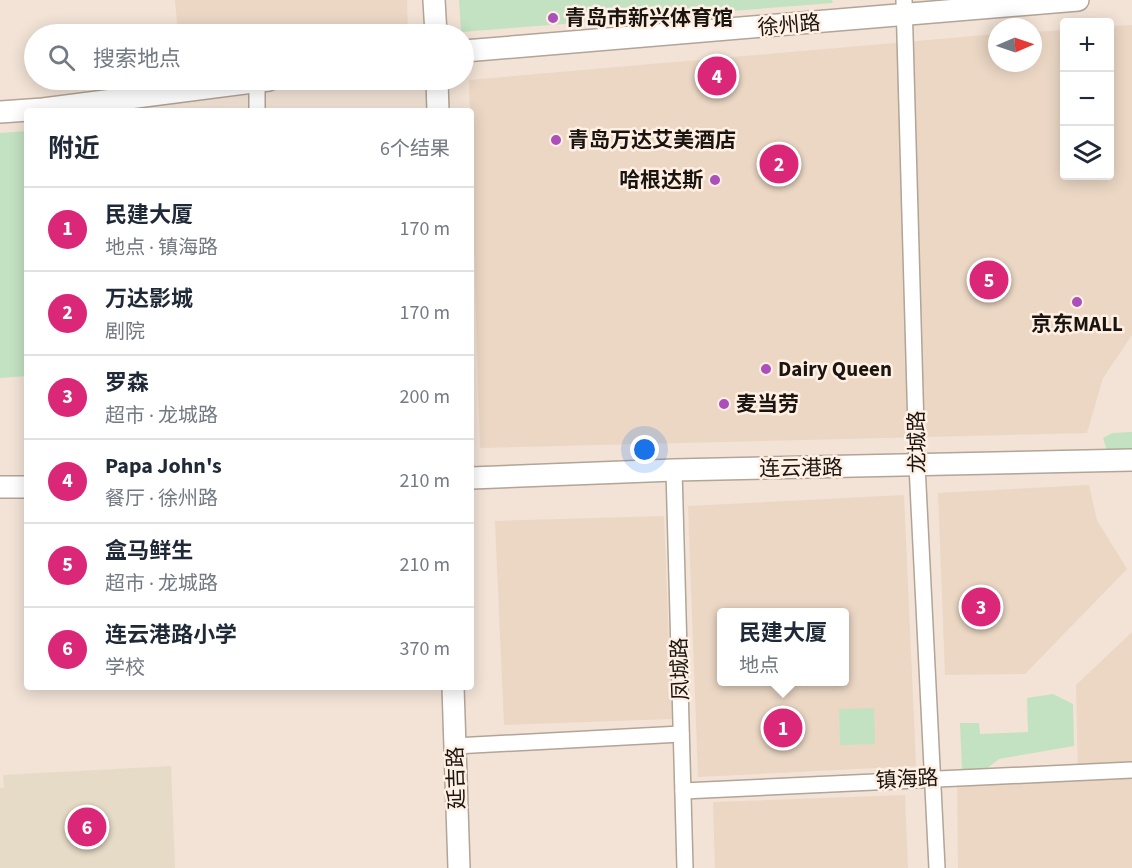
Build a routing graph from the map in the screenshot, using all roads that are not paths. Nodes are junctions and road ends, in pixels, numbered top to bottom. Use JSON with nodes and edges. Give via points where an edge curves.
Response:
{"nodes":[{"id":1,"x":434,"y":0,"type":"edge"},
{"id":2,"x":1078,"y":0,"type":"edge"},
{"id":3,"x":903,"y":8,"type":"edge"},
{"id":4,"x":435,"y":24,"type":"edge"},
{"id":5,"x":474,"y":50,"type":"edge"},
{"id":6,"x":187,"y":90,"type":"edge"},
{"id":7,"x":261,"y":90,"type":"edge"},
{"id":8,"x":437,"y":90,"type":"edge"},
{"id":9,"x":51,"y":108,"type":"edge"},
{"id":10,"x":258,"y":108,"type":"edge"},
{"id":11,"x":438,"y":108,"type":"edge"},
{"id":12,"x":24,"y":110,"type":"edge"},
{"id":13,"x":0,"y":112,"type":"edge"},
{"id":14,"x":1132,"y":460,"type":"edge"},
{"id":15,"x":917,"y":465,"type":"junction"},
{"id":16,"x":674,"y":470,"type":"junction"},
{"id":17,"x":474,"y":478,"type":"edge"},
{"id":18,"x":0,"y":487,"type":"edge"},
{"id":19,"x":24,"y":487,"type":"edge"},
{"id":20,"x":453,"y":690,"type":"edge"},
{"id":21,"x":681,"y":734,"type":"junction"},
{"id":22,"x":455,"y":746,"type":"junction"},
{"id":23,"x":1132,"y":770,"type":"edge"},
{"id":24,"x":932,"y":777,"type":"junction"},
{"id":25,"x":683,"y":791,"type":"junction"},
{"id":26,"x":459,"y":868,"type":"edge"},
{"id":27,"x":685,"y":868,"type":"edge"},
{"id":28,"x":937,"y":868,"type":"edge"}],
"edges":[{"from":1,"to":4,"type":"main road"},
{"from":2,"to":3,"type":"main road","name":"徐州路"},
{"from":3,"to":5,"type":"main road","name":"徐州路"},
{"from":3,"to":15,"type":"street","name":"龙城路"},
{"from":6,"to":9,"type":"main road"},
{"from":7,"to":10,"type":"street"},
{"from":8,"to":11,"type":"main road"},
{"from":12,"to":13,"type":"main road"},
{"from":14,"to":15,"type":"main road","name":"连云港路"},
{"from":15,"to":16,"type":"main road","name":"连云港路"},
{"from":15,"to":24,"type":"street","name":"龙城路"},
{"from":16,"to":17,"type":"main road","name":"连云港路"},
{"from":16,"to":21,"type":"street","name":"凤城路"},
{"from":18,"to":19,"type":"main road"},
{"from":20,"to":22,"type":"main road","name":"延吉路"},
{"from":21,"to":22,"type":"street"},
{"from":21,"to":25,"type":"street","name":"凤城路"},
{"from":22,"to":26,"type":"main road","name":"延吉路"},
{"from":23,"to":24,"type":"street","name":"镇海路"},
{"from":24,"to":25,"type":"street","name":"镇海路"},
{"from":24,"to":28,"type":"street","name":"龙城路"},
{"from":25,"to":27,"type":"street","name":"凤城路"}]}
